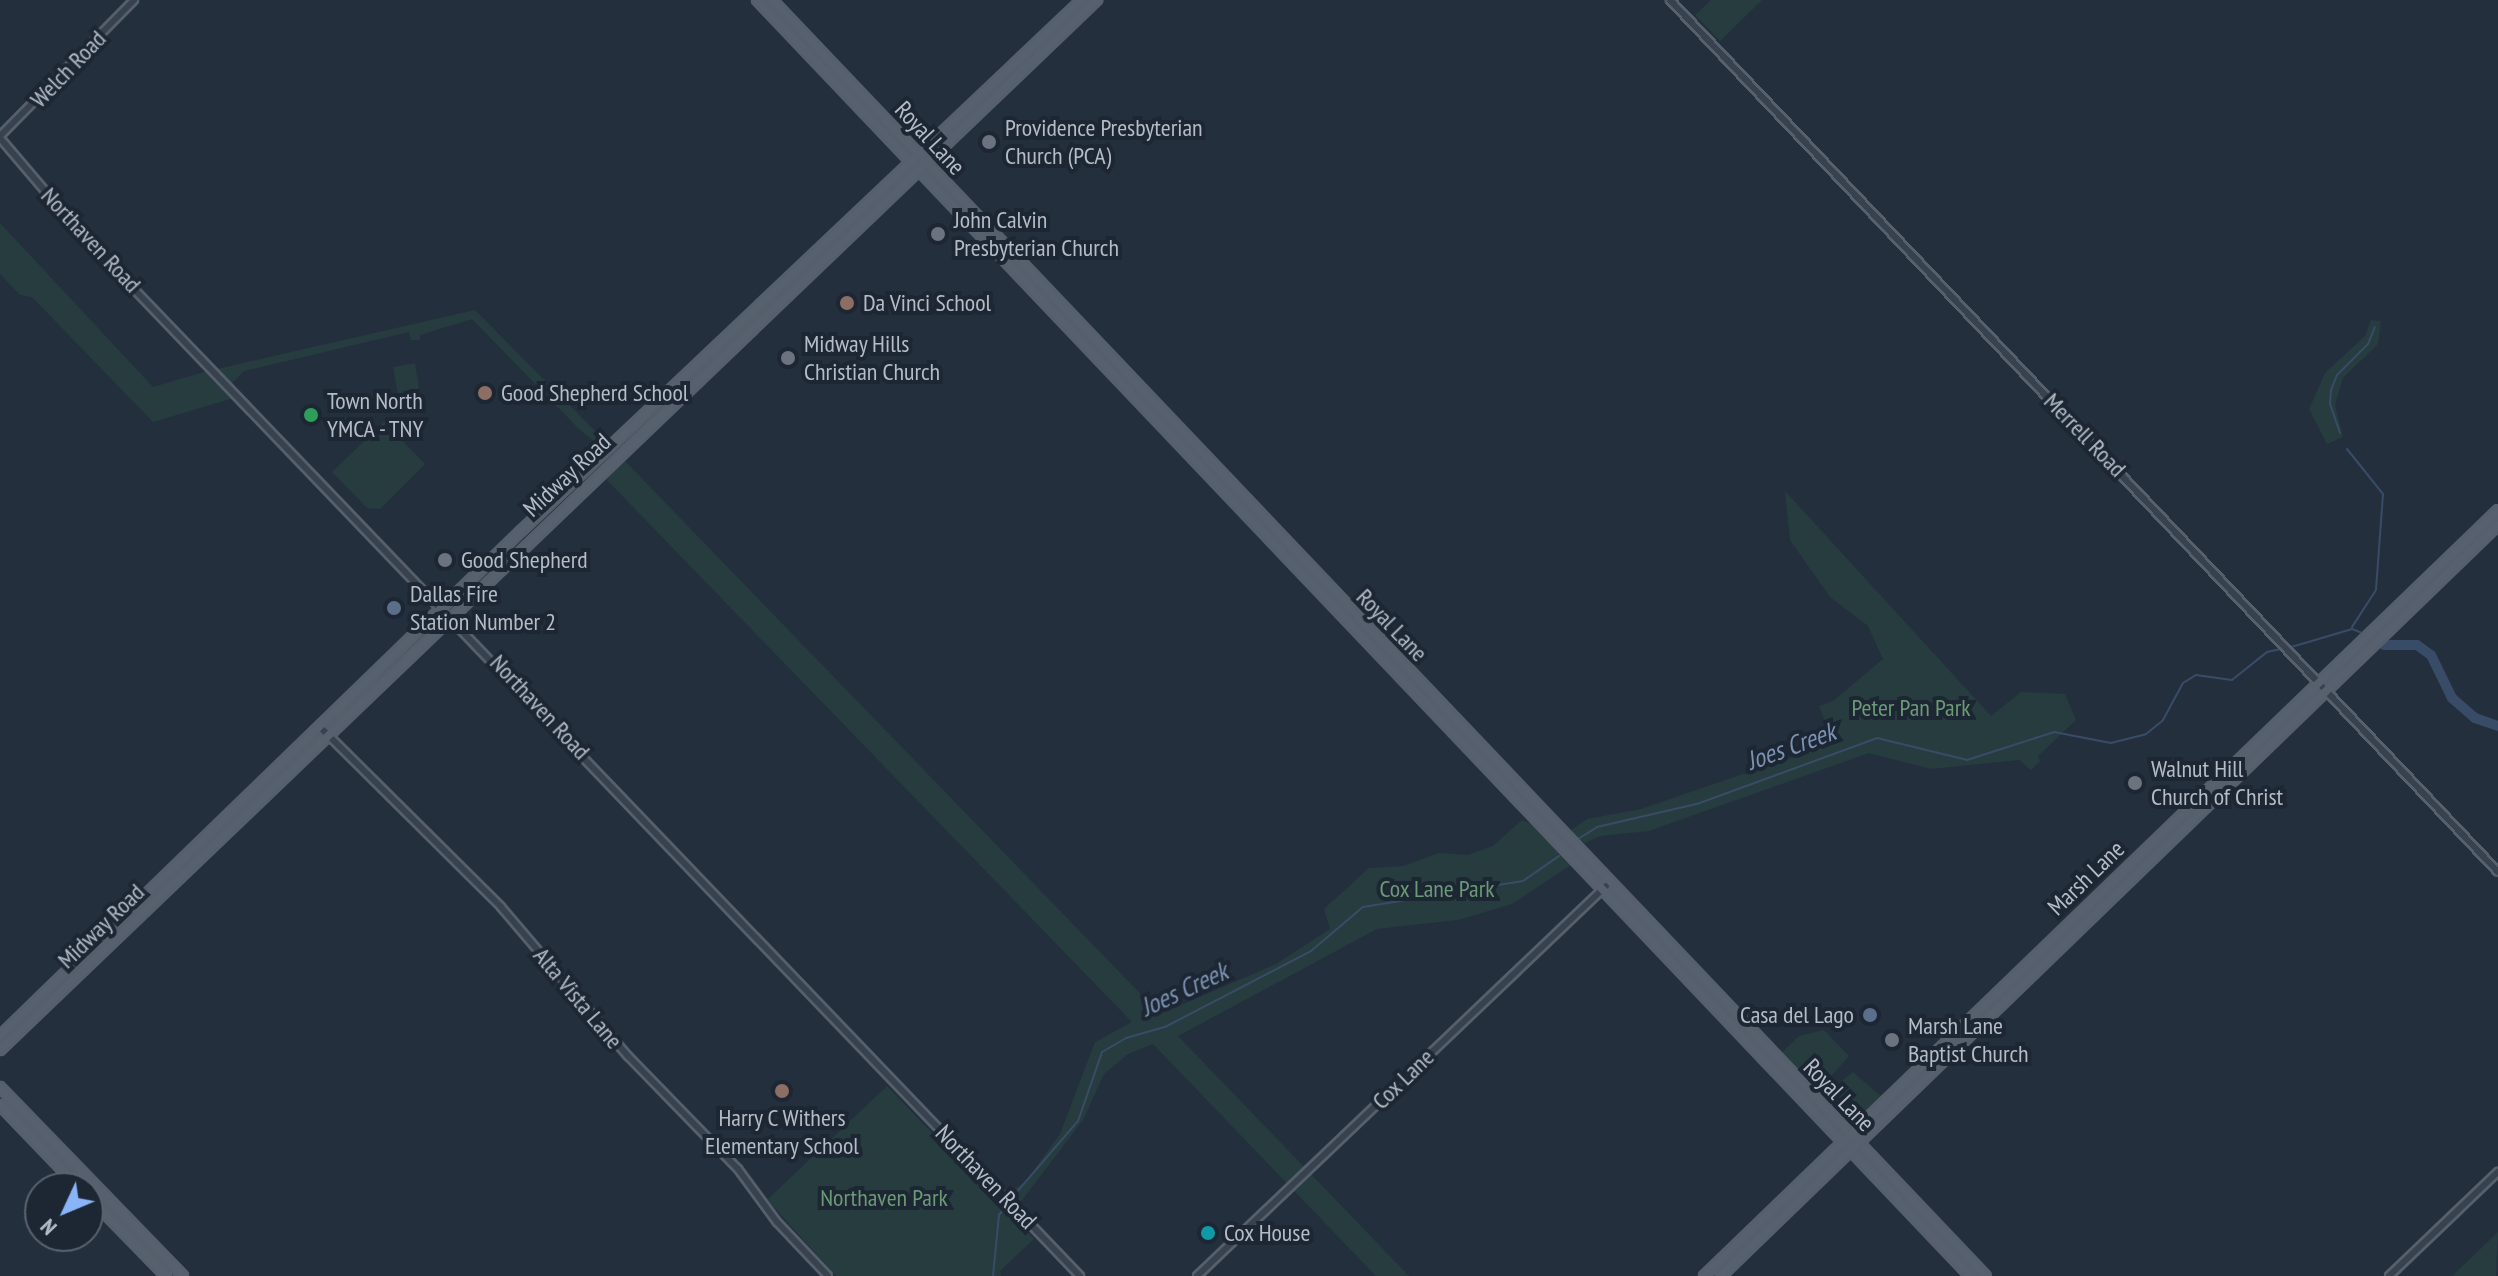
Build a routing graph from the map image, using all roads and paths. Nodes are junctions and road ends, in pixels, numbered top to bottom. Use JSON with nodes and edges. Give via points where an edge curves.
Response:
{"nodes":[{"id":1,"x":134,"y":0,"type":"edge"},
{"id":2,"x":757,"y":0,"type":"edge"},
{"id":3,"x":772,"y":0,"type":"edge"},
{"id":4,"x":1082,"y":0,"type":"edge"},
{"id":5,"x":1097,"y":0,"type":"edge"},
{"id":6,"x":1670,"y":0,"type":"edge"},
{"id":7,"x":0,"y":137,"type":"edge"},
{"id":8,"x":922,"y":158,"type":"junction"},
{"id":9,"x":914,"y":166,"type":"junction"},
{"id":10,"x":978,"y":219,"type":"junction"},
{"id":11,"x":970,"y":227,"type":"junction"},
{"id":12,"x":2498,"y":510,"type":"edge"},
{"id":13,"x":2498,"y":525,"type":"edge"},
{"id":14,"x":444,"y":607,"type":"junction"},
{"id":15,"x":452,"y":615,"type":"junction"},
{"id":16,"x":2318,"y":682,"type":"junction"},
{"id":17,"x":2325,"y":690,"type":"junction"},
{"id":18,"x":320,"y":727,"type":"junction"},
{"id":19,"x":328,"y":735,"type":"junction"},
{"id":20,"x":2498,"y":872,"type":"edge"},
{"id":21,"x":1610,"y":883,"type":"junction"},
{"id":22,"x":1601,"y":890,"type":"junction"},
{"id":23,"x":1668,"y":943,"type":"junction"},
{"id":24,"x":1659,"y":950,"type":"junction"},
{"id":25,"x":0,"y":1036,"type":"edge"},
{"id":26,"x":1761,"y":1043,"type":"junction"},
{"id":27,"x":0,"y":1050,"type":"edge"},
{"id":28,"x":1753,"y":1050,"type":"junction"},
{"id":29,"x":1929,"y":1057,"type":"junction"},
{"id":30,"x":1938,"y":1066,"type":"junction"},
{"id":31,"x":0,"y":1087,"type":"edge"},
{"id":32,"x":0,"y":1105,"type":"edge"},
{"id":33,"x":1849,"y":1135,"type":"junction"},
{"id":34,"x":1841,"y":1142,"type":"junction"},
{"id":35,"x":1858,"y":1144,"type":"junction"},
{"id":36,"x":1850,"y":1152,"type":"junction"},
{"id":37,"x":65,"y":1172,"type":"edge"},
{"id":38,"x":2498,"y":1172,"type":"edge"},
{"id":39,"x":104,"y":1212,"type":"edge"},
{"id":40,"x":166,"y":1276,"type":"edge"},
{"id":41,"x":183,"y":1276,"type":"edge"},
{"id":42,"x":828,"y":1276,"type":"edge"},
{"id":43,"x":1080,"y":1276,"type":"edge"},
{"id":44,"x":1197,"y":1276,"type":"edge"},
{"id":45,"x":1704,"y":1276,"type":"edge"},
{"id":46,"x":1721,"y":1276,"type":"edge"},
{"id":47,"x":1970,"y":1276,"type":"edge"},
{"id":48,"x":1986,"y":1276,"type":"edge"},
{"id":49,"x":2389,"y":1276,"type":"edge"}],
"edges":[{"from":1,"to":7,"type":"street","name":"Welch Road"},
{"from":2,"to":9,"type":"main road","name":"Royal Lane"},
{"from":3,"to":8,"type":"main road","name":"Royal Lane"},
{"from":4,"to":8,"type":"main road","name":"Midway Road"},
{"from":5,"to":8,"type":"main road","name":"Midway Road"},
{"from":6,"to":16,"type":"street","name":"Merrell Road"},
{"from":7,"to":14,"type":"street","name":"Northaven Road","via":[[85,238]]},
{"from":8,"to":9,"type":"main road","name":"Midway Road"},
{"from":8,"to":10,"type":"main road","name":"Royal Lane"},
{"from":9,"to":11,"type":"main road","name":"Royal Lane"},
{"from":9,"to":14,"type":"main road","name":"Midway Road"},
{"from":9,"to":15,"type":"main road","name":"Midway Road"},
{"from":10,"to":11,"type":"main road"},
{"from":10,"to":21,"type":"main road","name":"Royal Lane"},
{"from":11,"to":22,"type":"main road","name":"Royal Lane"},
{"from":12,"to":16,"type":"main road","name":"Marsh Lane"},
{"from":13,"to":17,"type":"main road","name":"Marsh Lane"},
{"from":14,"to":15,"type":"street","name":"Northaven Road"},
{"from":14,"to":18,"type":"main road","name":"Midway Road"},
{"from":15,"to":19,"type":"main road","name":"Midway Road"},
{"from":15,"to":43,"type":"street","name":"Northaven Road"},
{"from":16,"to":17,"type":"street","name":"Merrell Road"},
{"from":16,"to":29,"type":"main road","name":"Marsh Lane"},
{"from":17,"to":20,"type":"street","name":"Merrell Road"},
{"from":17,"to":30,"type":"main road","name":"Marsh Lane"},
{"from":18,"to":19,"type":"street","name":"Alta Vista Lane"},
{"from":18,"to":25,"type":"main road","name":"Midway Road"},
{"from":19,"to":27,"type":"main road","name":"Midway Road"},
{"from":19,"to":42,"type":"street","name":"Alta Vista Lane","via":[[495,900]]},
{"from":21,"to":22,"type":"street","name":"Cox Lane"},
{"from":21,"to":23,"type":"main road","name":"Royal Lane"},
{"from":22,"to":24,"type":"main road","name":"Royal Lane"},
{"from":22,"to":44,"type":"street","name":"Cox Lane"},
{"from":23,"to":24,"type":"main road"},
{"from":23,"to":26,"type":"main road","name":"Royal Lane"},
{"from":24,"to":28,"type":"main road","name":"Royal Lane"},
{"from":26,"to":28,"type":"main road"},
{"from":26,"to":33,"type":"main road","name":"Royal Lane"},
{"from":28,"to":34,"type":"main road","name":"Royal Lane"},
{"from":29,"to":30,"type":"main road"},
{"from":29,"to":33,"type":"main road","name":"Marsh Lane"},
{"from":30,"to":35,"type":"main road","name":"Marsh Lane"},
{"from":31,"to":41,"type":"main road"},
{"from":32,"to":37,"type":"main road"},
{"from":33,"to":34,"type":"main road","name":"Marsh Lane"},
{"from":33,"to":35,"type":"main road","name":"Royal Lane"},
{"from":34,"to":36,"type":"main road","name":"Royal Lane"},
{"from":34,"to":45,"type":"main road","name":"Marsh Lane"},
{"from":35,"to":36,"type":"main road","name":"Marsh Lane"},
{"from":35,"to":48,"type":"main road","name":"Royal Lane"},
{"from":36,"to":46,"type":"main road","name":"Marsh Lane"},
{"from":36,"to":47,"type":"main road","name":"Royal Lane"},
{"from":38,"to":49,"type":"street"},
{"from":39,"to":40,"type":"main road"}]}
